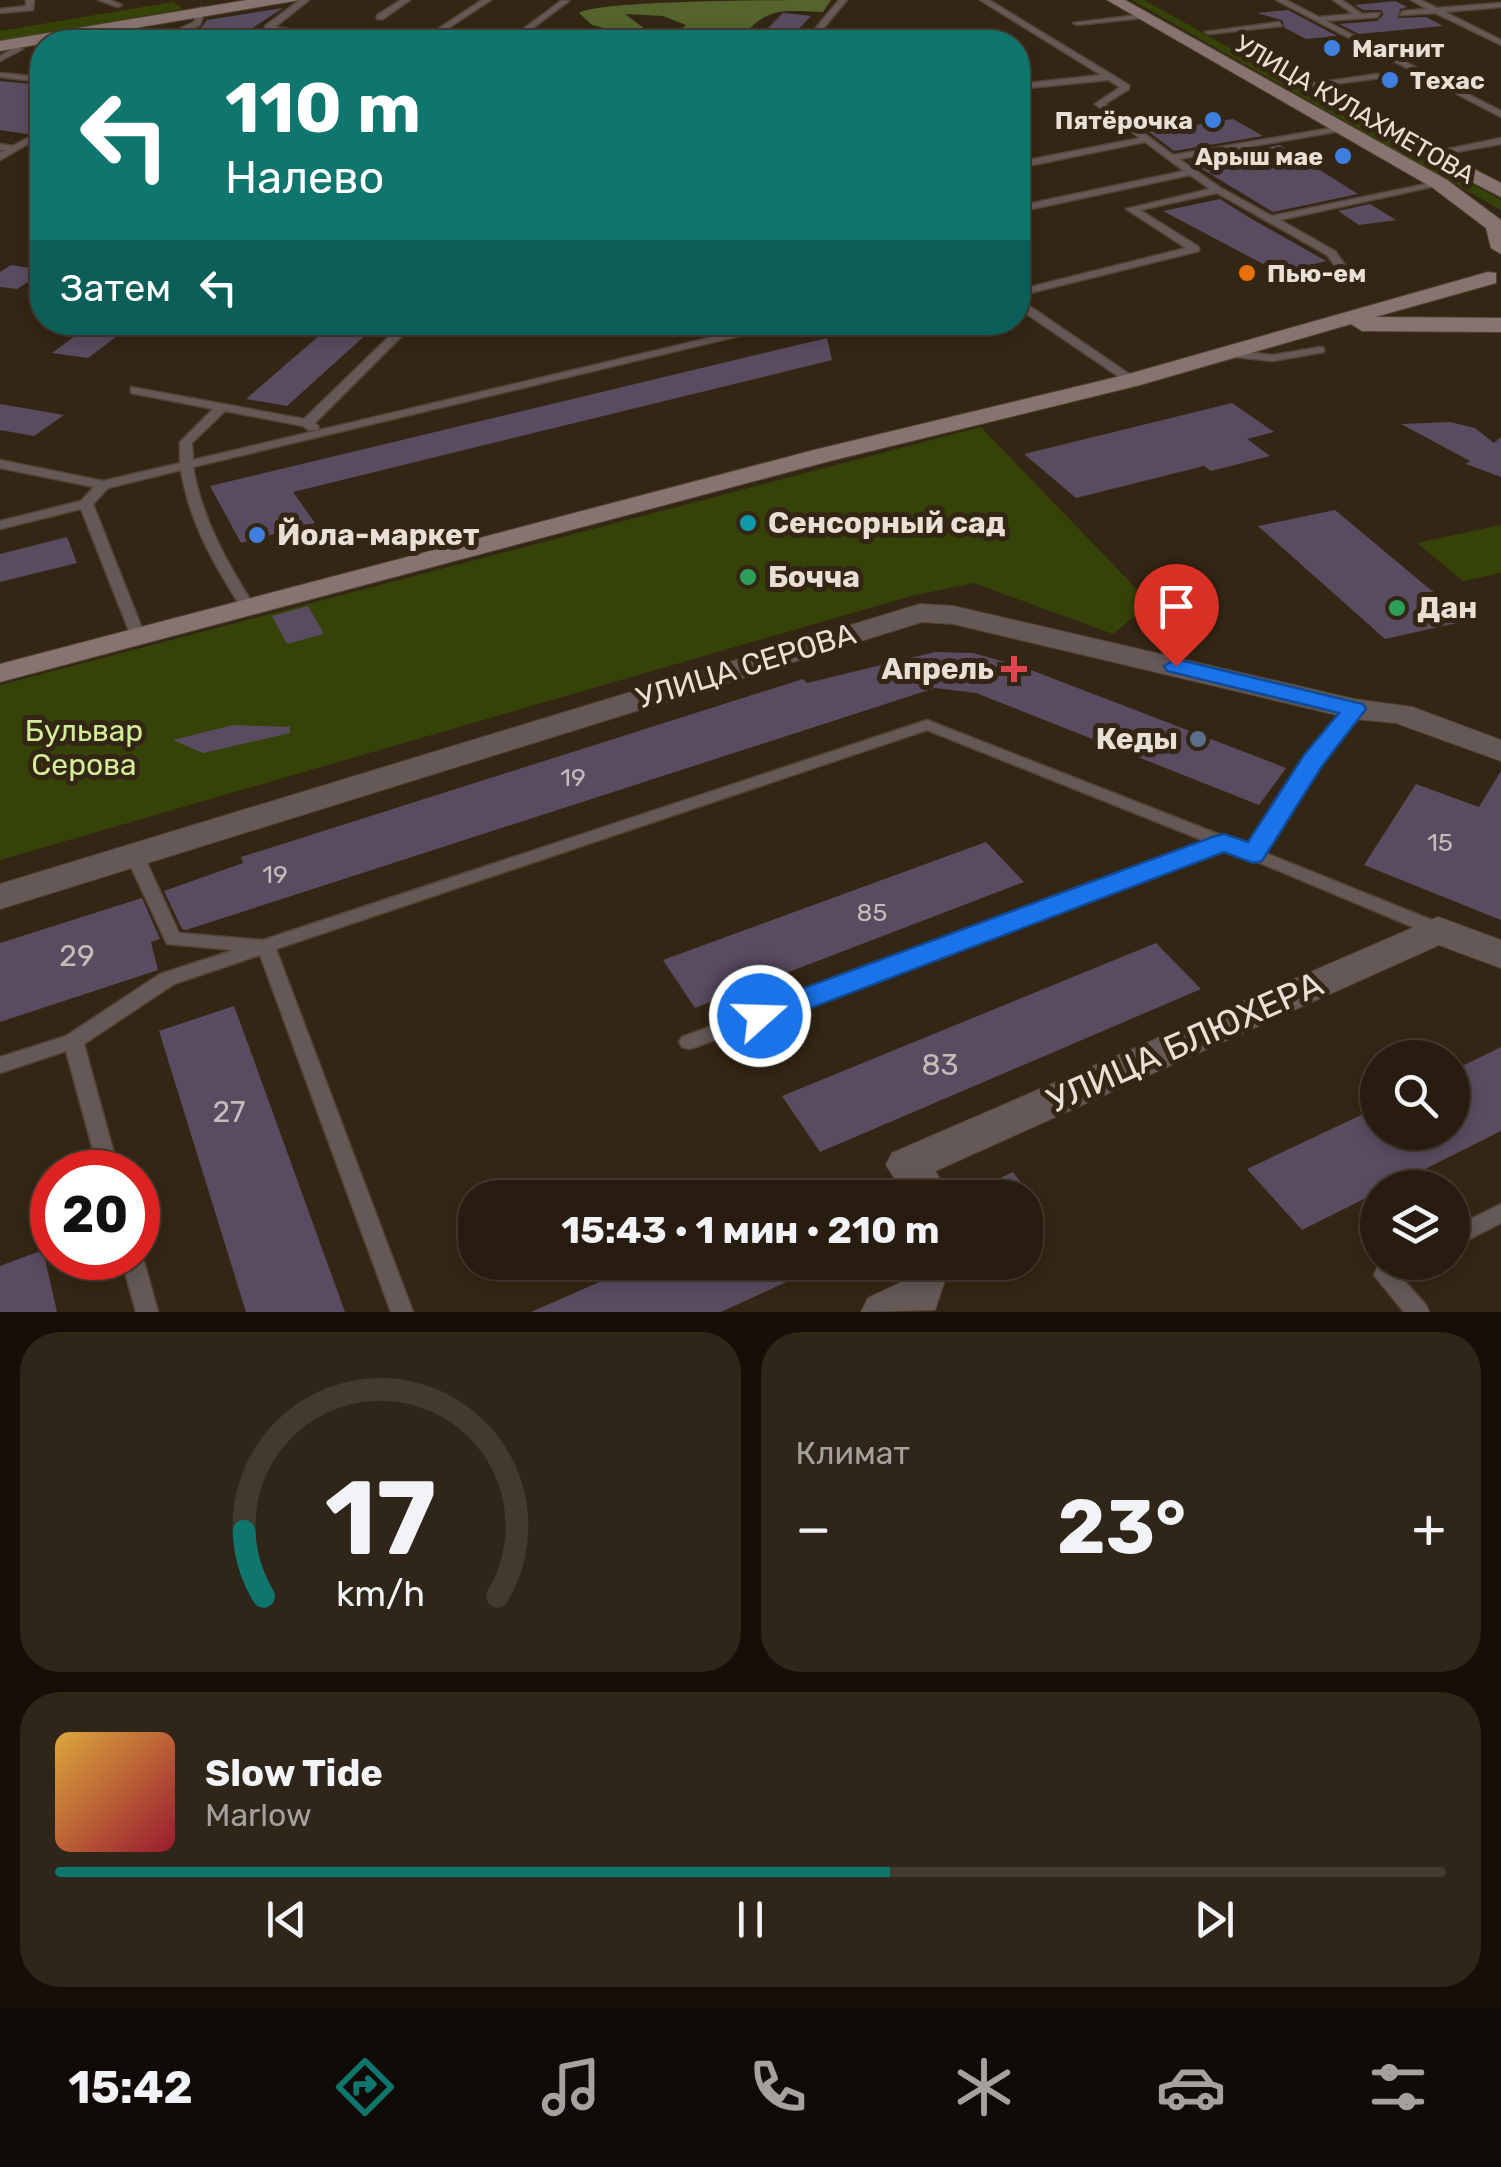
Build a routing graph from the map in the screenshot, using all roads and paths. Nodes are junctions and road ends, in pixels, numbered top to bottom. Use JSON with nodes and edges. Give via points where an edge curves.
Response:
{"nodes":[{"id":1,"x":30,"y":0,"type":"edge"},
{"id":2,"x":293,"y":0,"type":"edge"},
{"id":3,"x":305,"y":0,"type":"edge"},
{"id":4,"x":406,"y":0,"type":"edge"},
{"id":5,"x":487,"y":0,"type":"edge"},
{"id":6,"x":563,"y":0,"type":"edge"},
{"id":7,"x":573,"y":0,"type":"edge"},
{"id":8,"x":843,"y":0,"type":"edge"},
{"id":9,"x":984,"y":0,"type":"edge"},
{"id":10,"x":1114,"y":0,"type":"edge"},
{"id":11,"x":1280,"y":0,"type":"edge"},
{"id":12,"x":1338,"y":0,"type":"edge"},
{"id":13,"x":1415,"y":0,"type":"edge"},
{"id":14,"x":1469,"y":0,"type":"edge"},
{"id":15,"x":118,"y":2,"type":"edge"},
{"id":16,"x":1501,"y":5,"type":"edge"},
{"id":17,"x":1147,"y":8,"type":"edge"},
{"id":18,"x":1482,"y":8,"type":"junction"},
{"id":19,"x":201,"y":9,"type":"junction"},
{"id":20,"x":1436,"y":10,"type":"junction"},
{"id":21,"x":0,"y":11,"type":"edge"},
{"id":22,"x":81,"y":11,"type":"dead end"},
{"id":23,"x":1403,"y":13,"type":"dead end"},
{"id":24,"x":1376,"y":15,"type":"dead end"},
{"id":25,"x":1360,"y":16,"type":"junction"},
{"id":26,"x":380,"y":17,"type":"dead end"},
{"id":27,"x":43,"y":18,"type":"dead end"},
{"id":28,"x":1319,"y":20,"type":"junction"},
{"id":29,"x":1304,"y":22,"type":"dead end"},
{"id":30,"x":1078,"y":23,"type":"dead end"},
{"id":31,"x":1279,"y":24,"type":"dead end"},
{"id":32,"x":0,"y":25,"type":"edge"},
{"id":33,"x":1050,"y":26,"type":"dead end"},
{"id":34,"x":1030,"y":28,"type":"junction"},
{"id":35,"x":87,"y":30,"type":"edge"},
{"id":36,"x":181,"y":30,"type":"edge"},
{"id":37,"x":281,"y":30,"type":"edge"},
{"id":38,"x":441,"y":30,"type":"edge"},
{"id":39,"x":525,"y":30,"type":"edge"},
{"id":40,"x":818,"y":30,"type":"edge"},
{"id":41,"x":1209,"y":32,"type":"junction"},
{"id":42,"x":30,"y":40,"type":"edge"},
{"id":43,"x":1501,"y":43,"type":"edge"},
{"id":44,"x":0,"y":46,"type":"edge"},
{"id":45,"x":20,"y":49,"type":"dead end"},
{"id":46,"x":0,"y":59,"type":"edge"},
{"id":47,"x":1418,"y":71,"type":"junction"},
{"id":48,"x":1404,"y":73,"type":"dead end"},
{"id":49,"x":0,"y":75,"type":"edge"},
{"id":50,"x":1377,"y":76,"type":"dead end"},
{"id":51,"x":1110,"y":77,"type":"junction"},
{"id":52,"x":30,"y":79,"type":"edge"},
{"id":53,"x":1030,"y":85,"type":"edge"},
{"id":54,"x":1304,"y":85,"type":"junction"},
{"id":55,"x":1335,"y":102,"type":"dead end"},
{"id":56,"x":1501,"y":114,"type":"edge"},
{"id":57,"x":1340,"y":128,"type":"junction"},
{"id":58,"x":1381,"y":128,"type":"dead end"},
{"id":59,"x":1146,"y":138,"type":"junction"},
{"id":60,"x":30,"y":140,"type":"edge"},
{"id":61,"x":1501,"y":141,"type":"edge"},
{"id":62,"x":0,"y":147,"type":"edge"},
{"id":63,"x":14,"y":149,"type":"junction"},
{"id":64,"x":1428,"y":154,"type":"junction"},
{"id":65,"x":0,"y":157,"type":"edge"},
{"id":66,"x":1171,"y":158,"type":"junction"},
{"id":67,"x":1030,"y":162,"type":"edge"},
{"id":68,"x":1193,"y":172,"type":"junction"},
{"id":69,"x":1440,"y":184,"type":"junction"},
{"id":70,"x":1218,"y":190,"type":"junction"},
{"id":71,"x":1501,"y":190,"type":"edge"},
{"id":72,"x":1030,"y":207,"type":"edge"},
{"id":73,"x":1272,"y":219,"type":"junction"},
{"id":74,"x":1501,"y":249,"type":"edge"},
{"id":75,"x":1343,"y":268,"type":"dead end"},
{"id":76,"x":1488,"y":278,"type":"junction"},
{"id":77,"x":1030,"y":290,"type":"edge"},
{"id":78,"x":1501,"y":297,"type":"edge"},
{"id":79,"x":1030,"y":311,"type":"edge"},
{"id":80,"x":1329,"y":325,"type":"junction"},
{"id":81,"x":1501,"y":325,"type":"edge"},
{"id":82,"x":397,"y":335,"type":"edge"},
{"id":83,"x":736,"y":335,"type":"edge"},
{"id":84,"x":1320,"y":350,"type":"dead end"},
{"id":85,"x":1228,"y":353,"type":"junction"},
{"id":86,"x":1132,"y":380,"type":"junction"},
{"id":87,"x":135,"y":390,"type":"dead end"},
{"id":88,"x":220,"y":409,"type":"junction"},
{"id":89,"x":308,"y":423,"type":"junction"},
{"id":90,"x":320,"y":434,"type":"junction"},
{"id":91,"x":0,"y":464,"type":"edge"},
{"id":92,"x":184,"y":464,"type":"junction"},
{"id":93,"x":103,"y":485,"type":"junction"},
{"id":94,"x":86,"y":504,"type":"junction"},
{"id":95,"x":0,"y":525,"type":"edge"},
{"id":96,"x":248,"y":607,"type":"junction"},
{"id":97,"x":138,"y":636,"type":"junction"},
{"id":98,"x":0,"y":673,"type":"edge"},
{"id":99,"x":1354,"y":709,"type":"junction"},
{"id":100,"x":1501,"y":751,"type":"edge"},
{"id":101,"x":1224,"y":842,"type":"junction"},
{"id":102,"x":1253,"y":854,"type":"junction"},
{"id":103,"x":135,"y":856,"type":"junction"},
{"id":104,"x":0,"y":898,"type":"edge"},
{"id":105,"x":1438,"y":930,"type":"junction"},
{"id":106,"x":266,"y":946,"type":"junction"},
{"id":107,"x":1501,"y":954,"type":"edge"},
{"id":108,"x":73,"y":1041,"type":"junction"},
{"id":109,"x":689,"y":1042,"type":"dead end"},
{"id":110,"x":0,"y":1065,"type":"edge"},
{"id":111,"x":103,"y":1150,"type":"edge"},
{"id":112,"x":918,"y":1180,"type":"edge"},
{"id":113,"x":1501,"y":1212,"type":"edge"},
{"id":114,"x":1470,"y":1229,"type":"edge"},
{"id":115,"x":138,"y":1280,"type":"edge"},
{"id":116,"x":924,"y":1280,"type":"edge"},
{"id":117,"x":1389,"y":1280,"type":"edge"},
{"id":118,"x":146,"y":1312,"type":"edge"},
{"id":119,"x":402,"y":1312,"type":"edge"},
{"id":120,"x":884,"y":1312,"type":"edge"},
{"id":121,"x":1418,"y":1312,"type":"edge"}],
"edges":[{"from":1,"to":21,"type":"lane","via":[[30,8]]},
{"from":2,"to":19,"type":"street"},
{"from":3,"to":37,"type":"lane","via":[[268,28]]},
{"from":4,"to":26,"type":"lane"},
{"from":5,"to":38,"type":"lane"},
{"from":6,"to":7,"type":"lane"},
{"from":6,"to":39,"type":"lane"},
{"from":8,"to":40,"type":"lane"},
{"from":9,"to":34,"type":"lane"},
{"from":10,"to":17,"type":"street","name":"УЛИЦА КУЛАХМЕТОВА"},
{"from":11,"to":28,"type":"lane"},
{"from":12,"to":25,"type":"lane"},
{"from":13,"to":20,"type":"lane"},
{"from":14,"to":18,"type":"lane"},
{"from":15,"to":22,"type":"street"},
{"from":16,"to":18,"type":"lane"},
{"from":17,"to":30,"type":"lane"},
{"from":17,"to":41,"type":"street","name":"УЛИЦА КУЛАХМЕТОВА"},
{"from":17,"to":57,"type":"street","name":"УЛИЦА КУЛАХМЕТОВА"},
{"from":18,"to":20,"type":"lane"},
{"from":19,"to":35,"type":"street"},
{"from":19,"to":36,"type":"lane","via":[[196,23]]},
{"from":20,"to":23,"type":"lane"},
{"from":20,"to":43,"type":"lane"},
{"from":24,"to":25,"type":"lane"},
{"from":25,"to":28,"type":"lane"},
{"from":27,"to":32,"type":"street"},
{"from":28,"to":29,"type":"lane"},
{"from":28,"to":47,"type":"lane"},
{"from":31,"to":41,"type":"lane"},
{"from":33,"to":34,"type":"lane"},
{"from":34,"to":51,"type":"lane"},
{"from":41,"to":54,"type":"street","name":"УЛИЦА КУЛАХМЕТОВА"},
{"from":42,"to":44,"type":"street"},
{"from":45,"to":46,"type":"lane"},
{"from":47,"to":48,"type":"lane"},
{"from":47,"to":56,"type":"lane"},
{"from":49,"to":52,"type":"lane"},
{"from":50,"to":54,"type":"lane"},
{"from":51,"to":53,"type":"lane"},
{"from":51,"to":59,"type":"lane","via":[[1126,87],[1099,104]]},
{"from":54,"to":55,"type":"street","name":"УЛИЦА КУЛАХМЕТОВА"},
{"from":57,"to":66,"type":"lane"},
{"from":57,"to":69,"type":"street","name":"УЛИЦА КУЛАХМЕТОВА"},
{"from":58,"to":64,"type":"street","name":"УЛИЦА КУЛАХМЕТОВА"},
{"from":59,"to":66,"type":"lane"},
{"from":59,"to":67,"type":"lane"},
{"from":60,"to":63,"type":"lane"},
{"from":61,"to":64,"type":"lane"},
{"from":62,"to":63,"type":"lane"},
{"from":63,"to":65,"type":"lane"},
{"from":64,"to":71,"type":"street","name":"УЛИЦА КУЛАХМЕТОВА"},
{"from":66,"to":68,"type":"lane"},
{"from":68,"to":70,"type":"lane"},
{"from":68,"to":72,"type":"lane"},
{"from":69,"to":73,"type":"lane"},
{"from":69,"to":74,"type":"street","name":"УЛИЦА КУЛАХМЕТОВА","via":[[1496,226]]},
{"from":70,"to":73,"type":"lane"},
{"from":70,"to":77,"type":"lane","via":[[1131,208],[1195,249]]},
{"from":73,"to":75,"type":"lane","via":[[1331,252]]},
{"from":74,"to":76,"type":"street"},
{"from":76,"to":78,"type":"street"},
{"from":76,"to":80,"type":"street"},
{"from":79,"to":86,"type":"lane"},
{"from":80,"to":81,"type":"street"},
{"from":80,"to":85,"type":"street"},
{"from":82,"to":89,"type":"lane"},
{"from":83,"to":90,"type":"lane"},
{"from":84,"to":85,"type":"lane","via":[[1273,358]]},
{"from":85,"to":86,"type":"street"},
{"from":86,"to":96,"type":"street"},
{"from":87,"to":88,"type":"lane"},
{"from":88,"to":89,"type":"lane"},
{"from":88,"to":92,"type":"lane","via":[[186,442]]},
{"from":89,"to":90,"type":"lane"},
{"from":90,"to":92,"type":"lane"},
{"from":91,"to":93,"type":"lane"},
{"from":92,"to":93,"type":"lane"},
{"from":92,"to":96,"type":"lane","via":[[216,556]]},
{"from":93,"to":94,"type":"lane"},
{"from":94,"to":95,"type":"lane"},
{"from":94,"to":97,"type":"lane"},
{"from":96,"to":97,"type":"street"},
{"from":97,"to":98,"type":"street"},
{"from":99,"to":100,"type":"street","name":"УЛИЦА СЕРОВА","via":[[1401,714]]},
{"from":99,"to":102,"type":"lane"},
{"from":99,"to":103,"type":"street","name":"УЛИЦА СЕРОВА","via":[[920,613]]},
{"from":101,"to":102,"type":"lane"},
{"from":101,"to":106,"type":"lane","via":[[927,725]]},
{"from":101,"to":109,"type":"lane"},
{"from":102,"to":105,"type":"lane"},
{"from":103,"to":104,"type":"street","name":"УЛИЦА СЕРОВА"},
{"from":103,"to":106,"type":"lane","via":[[173,939]]},
{"from":105,"to":107,"type":"street"},
{"from":105,"to":112,"type":"street","name":"УЛИЦА БЛЮХЕРА","via":[[907,1164]]},
{"from":106,"to":108,"type":"lane","via":[[166,979]]},
{"from":106,"to":119,"type":"lane"},
{"from":108,"to":110,"type":"lane"},
{"from":108,"to":111,"type":"lane"},
{"from":113,"to":114,"type":"lane"},
{"from":115,"to":118,"type":"lane"},
{"from":116,"to":120,"type":"street","via":[[919,1296]]},
{"from":117,"to":121,"type":"lane"}]}
